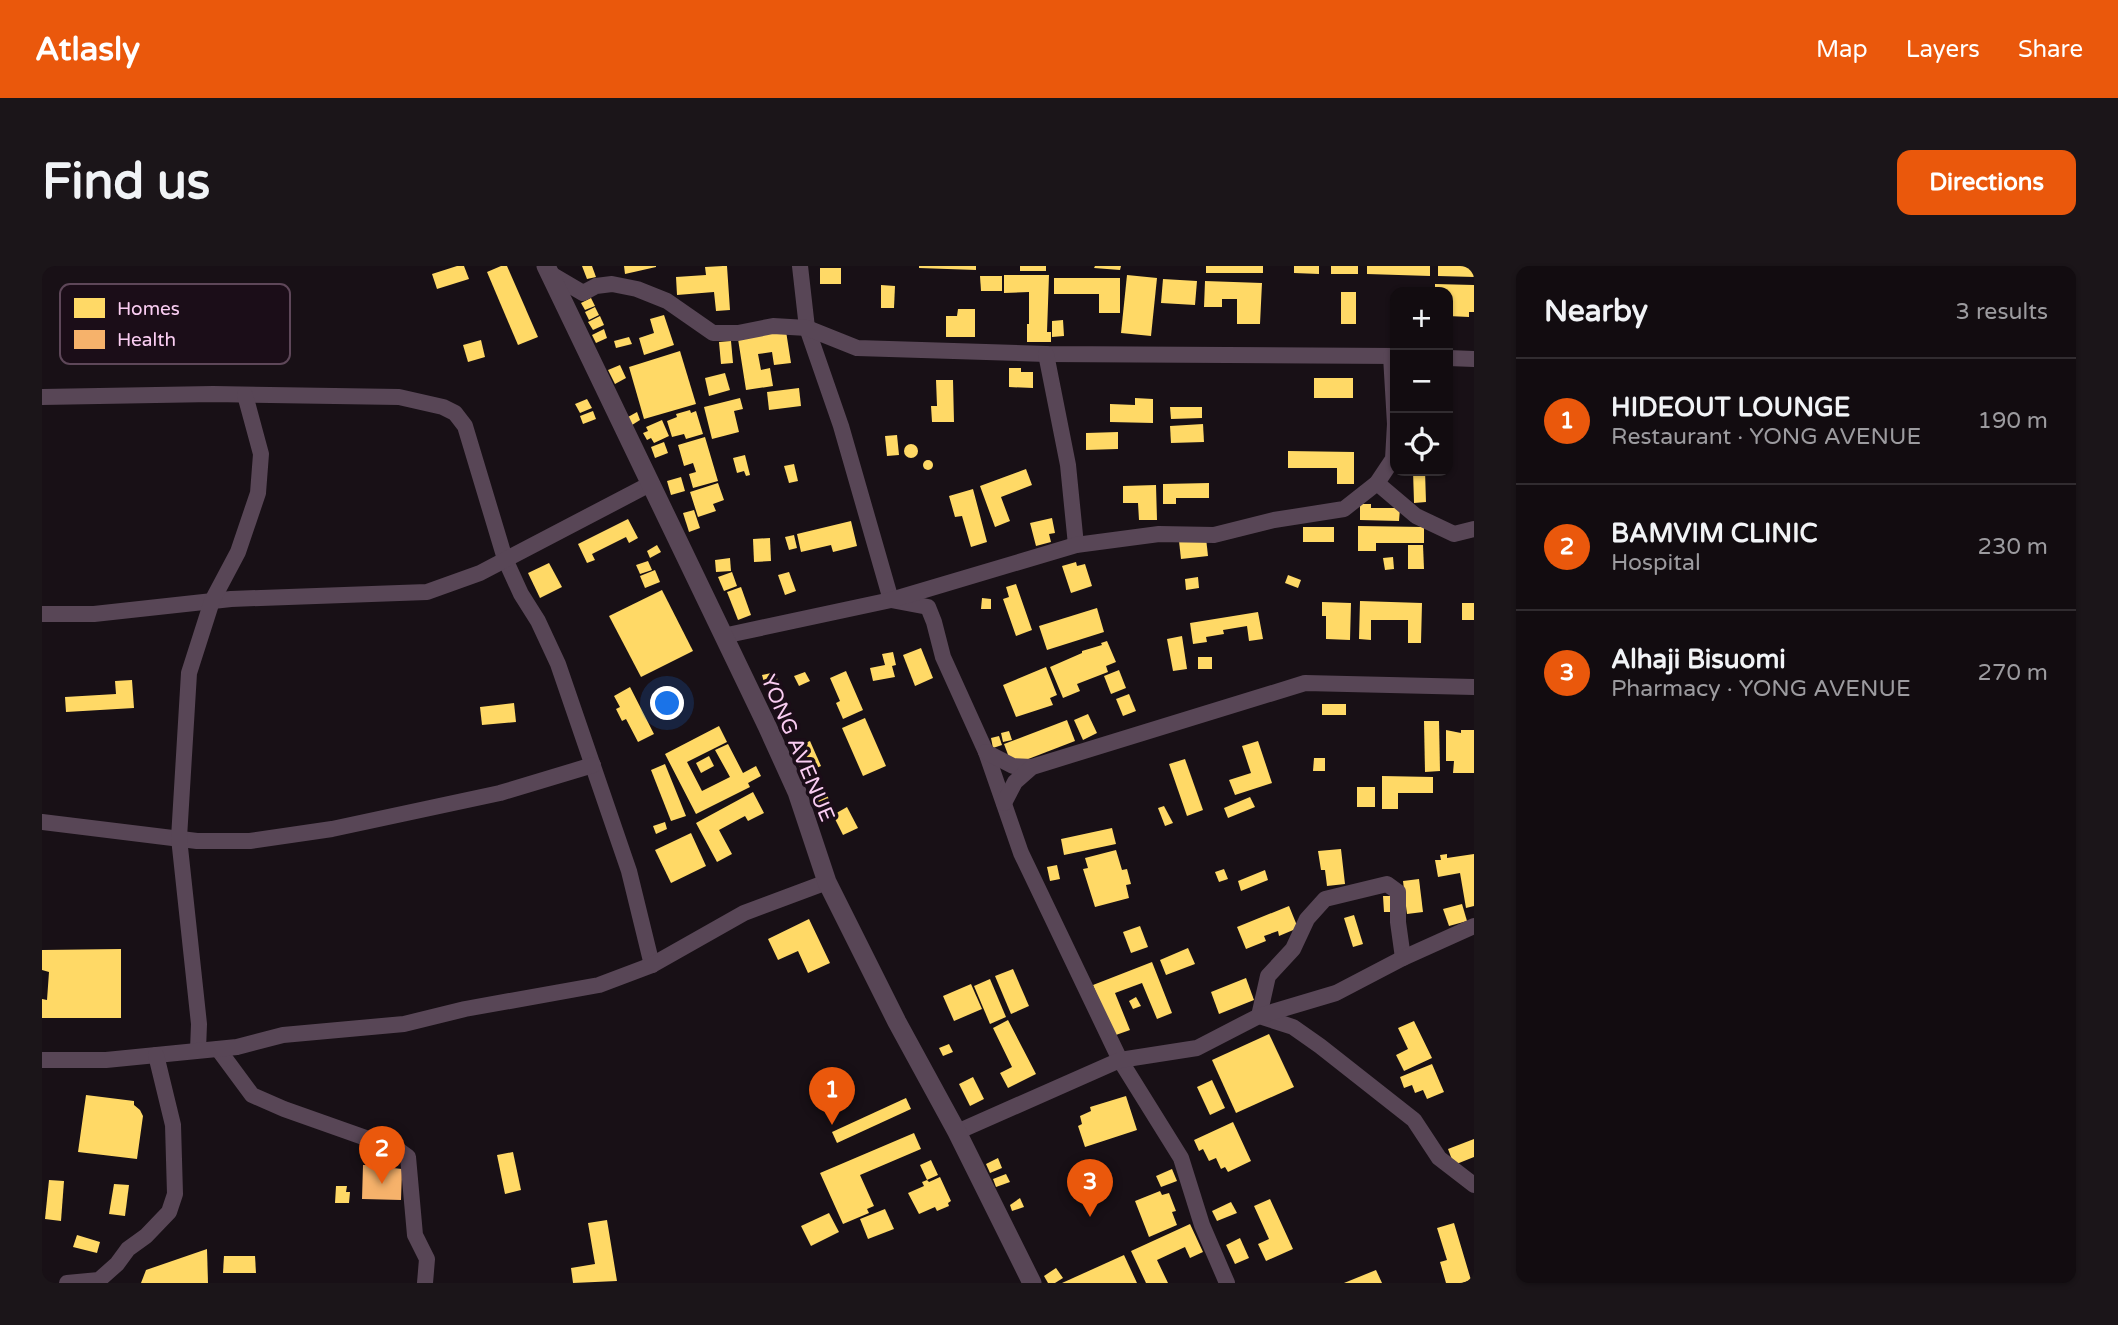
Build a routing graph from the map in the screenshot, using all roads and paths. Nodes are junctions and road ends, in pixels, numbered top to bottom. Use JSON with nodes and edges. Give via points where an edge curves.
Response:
{"nodes":[{"id":1,"x":800,"y":266,"type":"edge"},
{"id":2,"x":548,"y":270,"type":"edge"},
{"id":3,"x":807,"y":328,"type":"junction"},
{"id":4,"x":1046,"y":354,"type":"junction"},
{"id":5,"x":1390,"y":356,"type":"edge"},
{"id":6,"x":1453,"y":358,"type":"edge"},
{"id":7,"x":1474,"y":359,"type":"edge"},
{"id":8,"x":246,"y":394,"type":"junction"},
{"id":9,"x":42,"y":397,"type":"edge"},
{"id":10,"x":1390,"y":464,"type":"edge"},
{"id":11,"x":1377,"y":483,"type":"junction"},
{"id":12,"x":650,"y":484,"type":"junction"},
{"id":13,"x":1474,"y":529,"type":"edge"},
{"id":14,"x":1076,"y":545,"type":"junction"},
{"id":15,"x":505,"y":559,"type":"junction"},
{"id":16,"x":891,"y":600,"type":"junction"},
{"id":17,"x":212,"y":601,"type":"junction"},
{"id":18,"x":42,"y":614,"type":"edge"},
{"id":19,"x":723,"y":636,"type":"junction"},
{"id":20,"x":1474,"y":687,"type":"edge"},
{"id":21,"x":986,"y":752,"type":"junction"},
{"id":22,"x":593,"y":765,"type":"junction"},
{"id":23,"x":1032,"y":767,"type":"junction"},
{"id":24,"x":1004,"y":803,"type":"junction"},
{"id":25,"x":42,"y":822,"type":"edge"},
{"id":26,"x":179,"y":838,"type":"junction"},
{"id":27,"x":827,"y":882,"type":"junction"},
{"id":28,"x":1474,"y":926,"type":"edge"},
{"id":29,"x":1403,"y":958,"type":"junction"},
{"id":30,"x":652,"y":965,"type":"junction"},
{"id":31,"x":1259,"y":1016,"type":"junction"},
{"id":32,"x":218,"y":1049,"type":"junction"},
{"id":33,"x":198,"y":1050,"type":"junction"},
{"id":34,"x":156,"y":1055,"type":"junction"},
{"id":35,"x":42,"y":1060,"type":"edge"},
{"id":36,"x":1120,"y":1060,"type":"junction"},
{"id":37,"x":957,"y":1132,"type":"junction"},
{"id":38,"x":1474,"y":1185,"type":"edge"},
{"id":39,"x":99,"y":1281,"type":"edge"},
{"id":40,"x":67,"y":1283,"type":"edge"},
{"id":41,"x":425,"y":1283,"type":"edge"},
{"id":42,"x":1032,"y":1283,"type":"edge"},
{"id":43,"x":1227,"y":1283,"type":"edge"}],
"edges":[{"from":1,"to":3,"type":"street"},
{"from":2,"to":3,"type":"street","via":[[583,293],[612,284],[637,289],[667,301],[713,333],[773,326]]},
{"from":2,"to":12,"type":"street","name":"YONG AVENUE"},
{"from":3,"to":4,"type":"street","via":[[857,348]]},
{"from":3,"to":16,"type":"street","via":[[841,426]]},
{"from":4,"to":5,"type":"street"},
{"from":4,"to":14,"type":"street","via":[[1068,465]]},
{"from":6,"to":7,"type":"street"},
{"from":8,"to":9,"type":"street"},
{"from":8,"to":15,"type":"street","via":[[399,397],[455,413],[465,426]]},
{"from":8,"to":17,"type":"street","via":[[261,454],[258,493],[238,552]]},
{"from":10,"to":11,"type":"street"},
{"from":11,"to":13,"type":"street","via":[[1416,516],[1454,534]]},
{"from":11,"to":14,"type":"street","via":[[1344,509],[1214,535],[1159,534]]},
{"from":12,"to":15,"type":"street"},
{"from":12,"to":19,"type":"street","name":"YONG AVENUE"},
{"from":14,"to":16,"type":"street"},
{"from":15,"to":17,"type":"street","via":[[427,592]]},
{"from":15,"to":22,"type":"street","via":[[558,664]]},
{"from":16,"to":19,"type":"street"},
{"from":16,"to":21,"type":"street","via":[[928,607],[943,657]]},
{"from":17,"to":18,"type":"street","via":[[124,612]]},
{"from":17,"to":26,"type":"street","via":[[189,673]]},
{"from":19,"to":27,"type":"street","name":"YONG AVENUE","via":[[797,792]]},
{"from":20,"to":23,"type":"street","via":[[1305,683]]},
{"from":21,"to":23,"type":"street","via":[[1013,766]]},
{"from":21,"to":24,"type":"street"},
{"from":22,"to":26,"type":"street","via":[[500,793],[332,829],[250,841]]},
{"from":22,"to":30,"type":"street","via":[[629,871]]},
{"from":23,"to":24,"type":"street","via":[[1015,782]]},
{"from":24,"to":36,"type":"street","via":[[1021,853]]},
{"from":25,"to":26,"type":"street"},
{"from":26,"to":33,"type":"street"},
{"from":27,"to":30,"type":"street","via":[[744,913]]},
{"from":27,"to":37,"type":"street","name":"YONG AVENUE"},
{"from":28,"to":29,"type":"street"},
{"from":29,"to":31,"type":"street","via":[[1336,993]]},
{"from":29,"to":31,"type":"street","via":[[1398,892],[1393,888],[1387,884],[1325,900],[1307,919],[1293,949],[1268,976]]},
{"from":30,"to":32,"type":"street","via":[[599,985],[404,1024],[283,1035]]},
{"from":31,"to":36,"type":"street","via":[[1197,1048]]},
{"from":31,"to":38,"type":"street","via":[[1293,1027],[1320,1046],[1414,1120],[1439,1158]]},
{"from":32,"to":33,"type":"street"},
{"from":32,"to":41,"type":"street","via":[[252,1094],[408,1157],[415,1236],[427,1259]]},
{"from":33,"to":34,"type":"street"},
{"from":34,"to":35,"type":"street"},
{"from":34,"to":39,"type":"street","via":[[173,1125],[174,1195],[159,1224]]},
{"from":36,"to":37,"type":"street"},
{"from":36,"to":43,"type":"street","via":[[1181,1158],[1202,1226]]},
{"from":37,"to":42,"type":"street","name":"YONG AVENUE"},
{"from":39,"to":40,"type":"street"}]}
